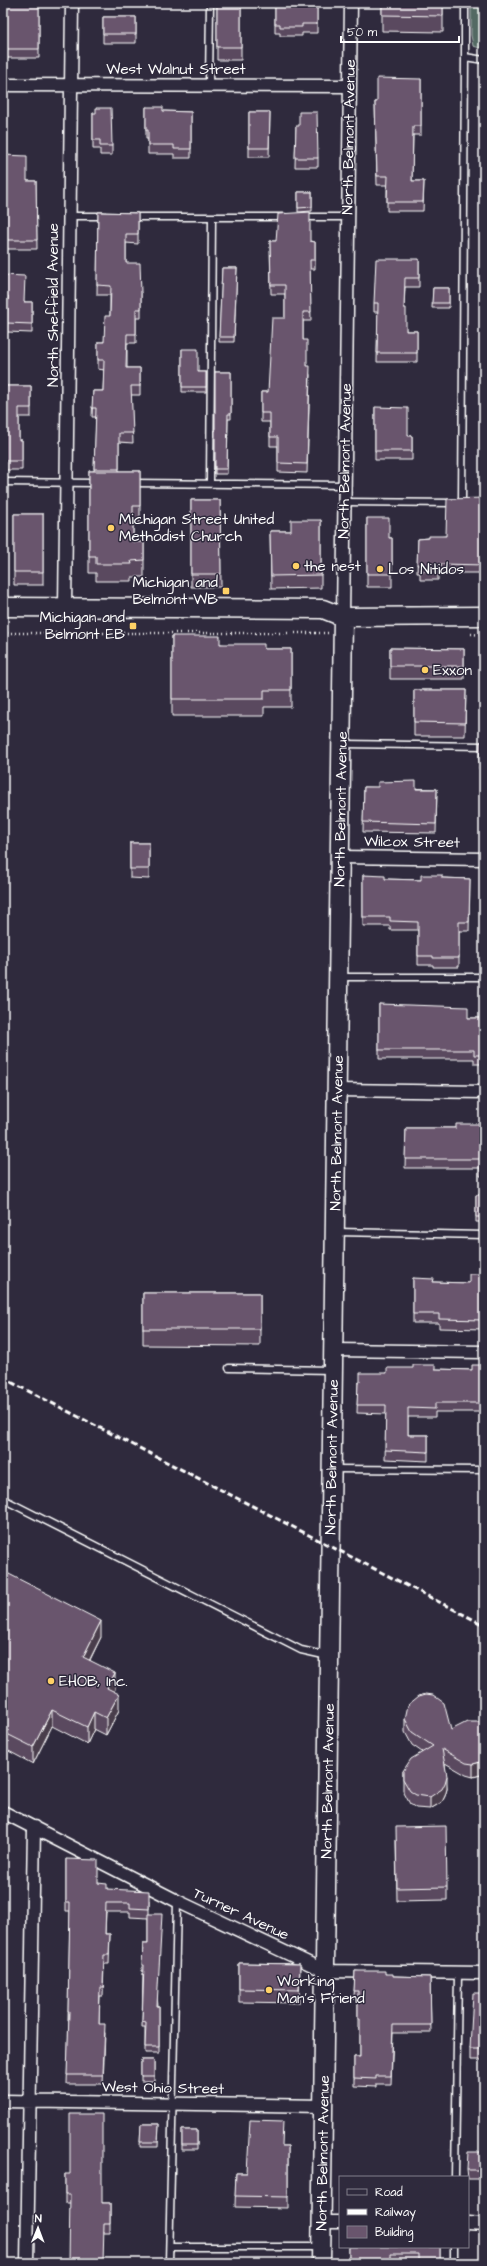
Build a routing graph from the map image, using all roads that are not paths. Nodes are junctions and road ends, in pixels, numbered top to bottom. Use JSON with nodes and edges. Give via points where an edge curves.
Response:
{"nodes":[{"id":1,"x":72,"y":3,"type":"edge"},
{"id":2,"x":210,"y":3,"type":"edge"},
{"id":3,"x":351,"y":3,"type":"edge"},
{"id":4,"x":465,"y":3,"type":"edge"},
{"id":5,"x":465,"y":57,"type":"junction"},
{"id":6,"x":484,"y":60,"type":"edge"},
{"id":7,"x":3,"y":85,"type":"edge"},
{"id":8,"x":70,"y":85,"type":"junction"},
{"id":9,"x":209,"y":85,"type":"junction"},
{"id":10,"x":350,"y":86,"type":"junction"},
{"id":11,"x":70,"y":216,"type":"junction"},
{"id":12,"x":111,"y":216,"type":"edge"},
{"id":13,"x":127,"y":216,"type":"edge"},
{"id":14,"x":212,"y":217,"type":"junction"},
{"id":15,"x":290,"y":217,"type":"edge"},
{"id":16,"x":298,"y":217,"type":"edge"},
{"id":17,"x":348,"y":217,"type":"junction"},
{"id":18,"x":3,"y":482,"type":"edge"},
{"id":19,"x":68,"y":483,"type":"junction"},
{"id":20,"x":100,"y":483,"type":"edge"},
{"id":21,"x":121,"y":483,"type":"edge"},
{"id":22,"x":210,"y":483,"type":"junction"},
{"id":23,"x":345,"y":485,"type":"junction"},
{"id":24,"x":345,"y":502,"type":"junction"},
{"id":25,"x":462,"y":503,"type":"junction"},
{"id":26,"x":469,"y":503,"type":"edge"},
{"id":27,"x":3,"y":607,"type":"edge"},
{"id":28,"x":65,"y":608,"type":"junction"},
{"id":29,"x":484,"y":616,"type":"edge"},
{"id":30,"x":343,"y":617,"type":"junction"},
{"id":31,"x":342,"y":744,"type":"junction"},
{"id":32,"x":484,"y":746,"type":"edge"},
{"id":33,"x":340,"y":857,"type":"junction"},
{"id":34,"x":484,"y":859,"type":"edge"},
{"id":35,"x":339,"y":977,"type":"junction"},
{"id":36,"x":484,"y":977,"type":"edge"},
{"id":37,"x":337,"y":1090,"type":"junction"},
{"id":38,"x":484,"y":1092,"type":"edge"},
{"id":39,"x":335,"y":1232,"type":"junction"},
{"id":40,"x":484,"y":1235,"type":"edge"},
{"id":41,"x":334,"y":1350,"type":"junction"},
{"id":42,"x":484,"y":1352,"type":"edge"},
{"id":43,"x":229,"y":1368,"type":"dead end"},
{"id":44,"x":334,"y":1370,"type":"junction"},
{"id":45,"x":332,"y":1469,"type":"junction"},
{"id":46,"x":484,"y":1470,"type":"edge"},
{"id":47,"x":3,"y":1499,"type":"edge"},
{"id":48,"x":329,"y":1656,"type":"junction"},
{"id":49,"x":3,"y":1812,"type":"edge"},
{"id":50,"x":34,"y":1827,"type":"junction"},
{"id":51,"x":177,"y":1901,"type":"junction"},
{"id":52,"x":325,"y":1971,"type":"junction"},
{"id":53,"x":458,"y":1973,"type":"junction"},
{"id":54,"x":484,"y":1973,"type":"edge"},
{"id":55,"x":3,"y":2101,"type":"edge"},
{"id":56,"x":30,"y":2102,"type":"junction"},
{"id":57,"x":172,"y":2104,"type":"junction"},
{"id":58,"x":323,"y":2106,"type":"junction"},
{"id":59,"x":455,"y":2176,"type":"edge"},
{"id":60,"x":322,"y":2222,"type":"junction"},
{"id":61,"x":339,"y":2222,"type":"edge"},
{"id":62,"x":469,"y":2223,"type":"edge"},
{"id":63,"x":484,"y":2224,"type":"edge"},
{"id":64,"x":170,"y":2247,"type":"junction"},
{"id":65,"x":454,"y":2248,"type":"edge"},
{"id":66,"x":321,"y":2255,"type":"edge"},
{"id":67,"x":27,"y":2263,"type":"edge"},
{"id":68,"x":169,"y":2263,"type":"edge"},
{"id":69,"x":454,"y":2263,"type":"edge"}],
"edges":[{"from":1,"to":8,"type":"street","name":"North Sheffield Avenue"},
{"from":2,"to":9,"type":"lane"},
{"from":3,"to":10,"type":"street","name":"North Belmont Avenue"},
{"from":4,"to":5,"type":"lane"},
{"from":5,"to":6,"type":"lane"},
{"from":5,"to":25,"type":"lane"},
{"from":7,"to":8,"type":"street","name":"West Walnut Street"},
{"from":8,"to":9,"type":"street","name":"West Walnut Street"},
{"from":8,"to":11,"type":"street","name":"North Sheffield Avenue"},
{"from":9,"to":10,"type":"street","name":"West Walnut Street"},
{"from":10,"to":17,"type":"street","name":"North Belmont Avenue"},
{"from":11,"to":12,"type":"lane"},
{"from":11,"to":19,"type":"street","name":"North Sheffield Avenue"},
{"from":13,"to":14,"type":"lane"},
{"from":14,"to":15,"type":"lane"},
{"from":14,"to":22,"type":"lane"},
{"from":16,"to":17,"type":"lane"},
{"from":17,"to":23,"type":"street","name":"North Belmont Avenue"},
{"from":18,"to":19,"type":"lane"},
{"from":19,"to":20,"type":"lane"},
{"from":19,"to":28,"type":"street","name":"North Sheffield Avenue"},
{"from":21,"to":22,"type":"lane"},
{"from":22,"to":23,"type":"lane"},
{"from":23,"to":24,"type":"street","name":"North Belmont Avenue"},
{"from":24,"to":25,"type":"lane"},
{"from":24,"to":30,"type":"street","name":"North Belmont Avenue"},
{"from":25,"to":26,"type":"lane"},
{"from":27,"to":28,"type":"main road"},
{"from":28,"to":30,"type":"main road","via":[[323,609]]},
{"from":29,"to":30,"type":"main road"},
{"from":30,"to":31,"type":"main road","name":"North Belmont Avenue"},
{"from":31,"to":32,"type":"lane"},
{"from":31,"to":33,"type":"main road","name":"North Belmont Avenue"},
{"from":33,"to":34,"type":"street","name":"Wilcox Street"},
{"from":33,"to":35,"type":"main road","name":"North Belmont Avenue"},
{"from":35,"to":36,"type":"lane"},
{"from":35,"to":37,"type":"main road","name":"North Belmont Avenue"},
{"from":37,"to":38,"type":"street"},
{"from":37,"to":39,"type":"main road","name":"North Belmont Avenue"},
{"from":39,"to":40,"type":"lane"},
{"from":39,"to":41,"type":"main road","name":"North Belmont Avenue"},
{"from":41,"to":42,"type":"street"},
{"from":41,"to":44,"type":"main road","name":"North Belmont Avenue"},
{"from":43,"to":44,"type":"lane"},
{"from":44,"to":45,"type":"main road","name":"North Belmont Avenue"},
{"from":45,"to":46,"type":"lane"},
{"from":45,"to":48,"type":"main road","name":"North Belmont Avenue"},
{"from":47,"to":48,"type":"lane","via":[[301,1650]]},
{"from":48,"to":52,"type":"main road","name":"North Belmont Avenue"},
{"from":49,"to":50,"type":"street","name":"Turner Avenue"},
{"from":50,"to":51,"type":"street","name":"Turner Avenue"},
{"from":50,"to":56,"type":"street"},
{"from":51,"to":52,"type":"street","name":"Turner Avenue"},
{"from":51,"to":57,"type":"lane"},
{"from":52,"to":53,"type":"street","name":"Turner Avenue"},
{"from":52,"to":58,"type":"main road","name":"North Belmont Avenue"},
{"from":53,"to":54,"type":"street","name":"Turner Avenue"},
{"from":53,"to":59,"type":"lane"},
{"from":55,"to":56,"type":"street","name":"West Ohio Street"},
{"from":56,"to":57,"type":"street","name":"West Ohio Street"},
{"from":56,"to":67,"type":"street"},
{"from":57,"to":58,"type":"street","name":"West Ohio Street"},
{"from":57,"to":64,"type":"lane"},
{"from":58,"to":60,"type":"main road","name":"North Belmont Avenue"},
{"from":60,"to":61,"type":"street"},
{"from":60,"to":66,"type":"main road","name":"North Belmont Avenue"},
{"from":62,"to":63,"type":"street"},
{"from":64,"to":66,"type":"lane"},
{"from":64,"to":68,"type":"lane"},
{"from":65,"to":69,"type":"lane"}]}
